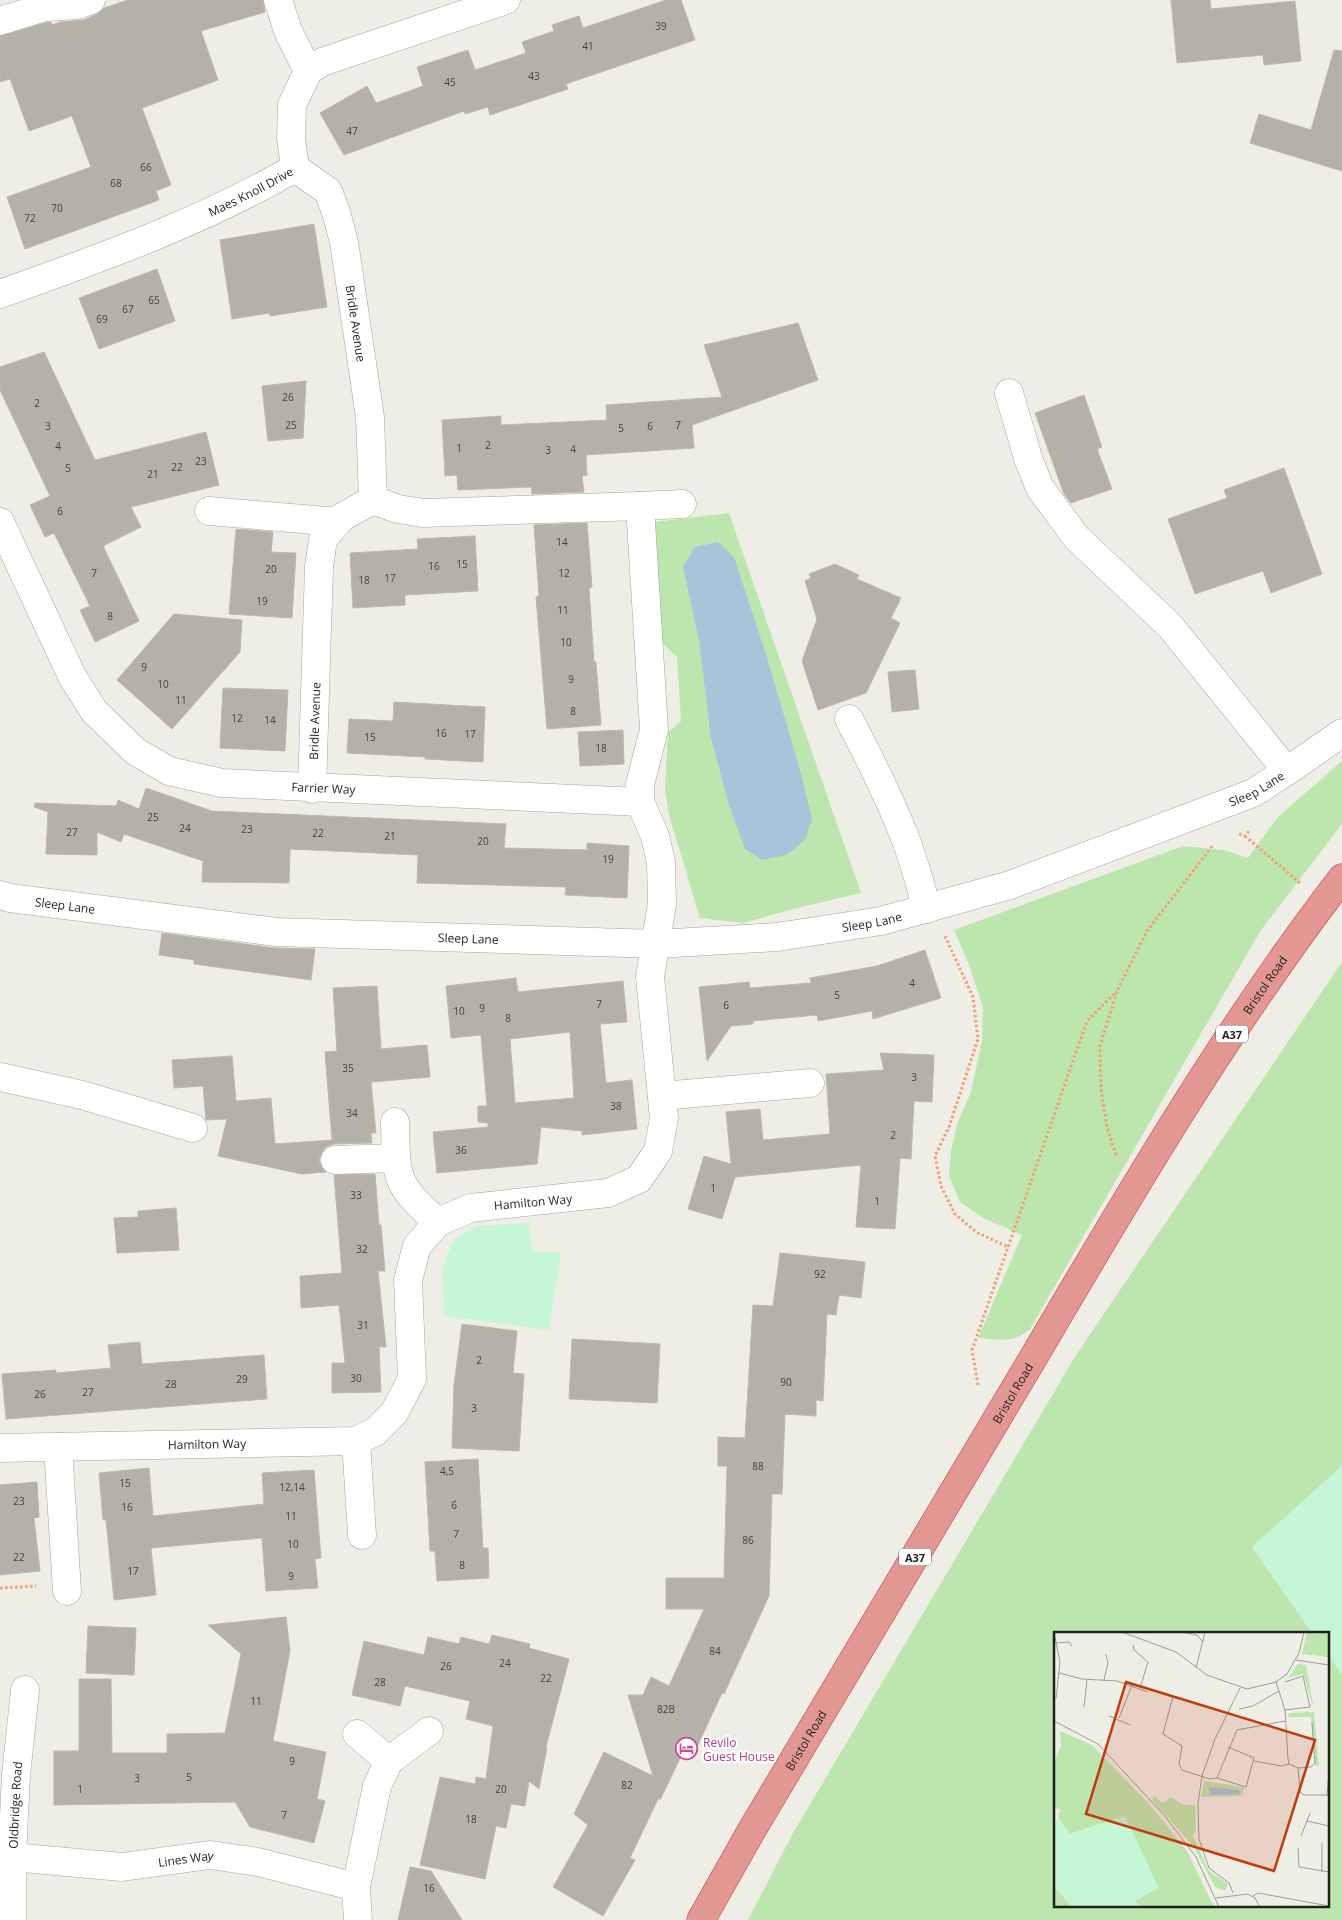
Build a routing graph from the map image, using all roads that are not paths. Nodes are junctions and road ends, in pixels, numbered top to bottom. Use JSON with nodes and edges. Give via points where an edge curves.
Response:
{"nodes":[{"id":1,"x":91,"y":0,"type":"edge"},
{"id":2,"x":278,"y":0,"type":"edge"},
{"id":3,"x":506,"y":0,"type":"edge"},
{"id":4,"x":0,"y":21,"type":"edge"},
{"id":5,"x":308,"y":71,"type":"junction"},
{"id":6,"x":295,"y":168,"type":"junction"},
{"id":7,"x":0,"y":294,"type":"edge"},
{"id":8,"x":1009,"y":393,"type":"dead end"},
{"id":9,"x":373,"y":500,"type":"junction"},
{"id":10,"x":682,"y":504,"type":"dead end"},
{"id":11,"x":640,"y":506,"type":"junction"},
{"id":12,"x":209,"y":511,"type":"dead end"},
{"id":13,"x":0,"y":522,"type":"edge"},
{"id":14,"x":338,"y":522,"type":"junction"},
{"id":15,"x":849,"y":719,"type":"dead end"},
{"id":16,"x":1342,"y":733,"type":"edge"},
{"id":17,"x":1287,"y":771,"type":"junction"},
{"id":18,"x":312,"y":789,"type":"junction"},
{"id":19,"x":640,"y":802,"type":"junction"},
{"id":20,"x":1342,"y":878,"type":"edge"},
{"id":21,"x":0,"y":895,"type":"edge"},
{"id":22,"x":931,"y":908,"type":"junction"},
{"id":23,"x":657,"y":944,"type":"junction"},
{"id":24,"x":0,"y":1077,"type":"edge"},
{"id":25,"x":810,"y":1083,"type":"dead end"},
{"id":26,"x":662,"y":1096,"type":"junction"},
{"id":27,"x":395,"y":1122,"type":"dead end"},
{"id":28,"x":193,"y":1128,"type":"dead end"},
{"id":29,"x":396,"y":1158,"type":"junction"},
{"id":30,"x":335,"y":1160,"type":"dead end"},
{"id":31,"x":438,"y":1222,"type":"junction"},
{"id":32,"x":356,"y":1441,"type":"junction"},
{"id":33,"x":58,"y":1447,"type":"junction"},
{"id":34,"x":0,"y":1448,"type":"edge"},
{"id":35,"x":362,"y":1535,"type":"dead end"},
{"id":36,"x":67,"y":1591,"type":"dead end"},
{"id":37,"x":25,"y":1690,"type":"dead end"},
{"id":38,"x":429,"y":1731,"type":"dead end"},
{"id":39,"x":357,"y":1734,"type":"dead end"},
{"id":40,"x":388,"y":1761,"type":"junction"},
{"id":41,"x":8,"y":1774,"type":"edge"},
{"id":42,"x":12,"y":1857,"type":"junction"},
{"id":43,"x":356,"y":1887,"type":"junction"},
{"id":44,"x":12,"y":1920,"type":"edge"},
{"id":45,"x":358,"y":1920,"type":"edge"},
{"id":46,"x":701,"y":1920,"type":"edge"}],
"edges":[{"from":1,"to":4,"type":"street","via":[[78,5],[45,8]]},
{"from":2,"to":5,"type":"street","via":[[288,31]]},
{"from":3,"to":5,"type":"street","via":[[347,52]]},
{"from":5,"to":6,"type":"street","name":"Maes Knoll Drive","via":[[292,105],[291,138]]},
{"from":6,"to":7,"type":"street","name":"Maes Knoll Drive","via":[[212,212]]},
{"from":6,"to":9,"type":"street","name":"Bridle Avenue","via":[[328,191],[344,242],[370,417]]},
{"from":8,"to":17,"type":"street","via":[[1029,461],[1040,488],[1050,502],[1076,537],[1170,626]]},
{"from":9,"to":11,"type":"street","via":[[423,513]]},
{"from":9,"to":14,"type":"street","name":"Bridle Avenue"},
{"from":10,"to":11,"type":"street"},
{"from":11,"to":19,"type":"street","via":[[654,730],[640,784]]},
{"from":12,"to":14,"type":"street"},
{"from":13,"to":18,"type":"street","name":"Farrier Way","via":[[72,676],[94,711],[135,751],[169,771],[222,784]]},
{"from":14,"to":18,"type":"street","name":"Bridle Avenue","via":[[323,539],[319,567]]},
{"from":15,"to":22,"type":"street","via":[[880,778]]},
{"from":16,"to":17,"type":"street","name":"Sleep Lane"},
{"from":17,"to":22,"type":"street","name":"Sleep Lane","via":[[1253,793],[1010,884]]},
{"from":18,"to":19,"type":"street","name":"Farrier Way"},
{"from":19,"to":23,"type":"street","via":[[655,836],[661,862],[662,904]]},
{"from":20,"to":46,"type":"highway","name":"Bristol Road","number":"A37","via":[[1222,1047],[1130,1195]]},
{"from":21,"to":23,"type":"street","name":"Sleep Lane","via":[[277,932]]},
{"from":22,"to":23,"type":"street","name":"Sleep Lane","via":[[881,921],[777,937]]},
{"from":23,"to":26,"type":"street","name":"Hamilton Way","via":[[650,977]]},
{"from":24,"to":28,"type":"street","via":[[82,1095]]},
{"from":25,"to":26,"type":"street"},
{"from":26,"to":31,"type":"street","name":"Hamilton Way","via":[[664,1118],[658,1151],[639,1179],[608,1193],[471,1208]]},
{"from":27,"to":29,"type":"street"},
{"from":29,"to":30,"type":"street"},
{"from":29,"to":31,"type":"street","via":[[402,1185]]},
{"from":31,"to":32,"type":"street","name":"Hamilton Way","via":[[416,1246],[408,1280],[412,1379],[394,1413],[375,1432]]},
{"from":32,"to":33,"type":"street","name":"Hamilton Way"},
{"from":32,"to":35,"type":"street"},
{"from":33,"to":34,"type":"street","name":"Hamilton Way"},
{"from":33,"to":36,"type":"street"},
{"from":37,"to":41,"type":"street","name":"Oldbridge Road"},
{"from":38,"to":40,"type":"street"},
{"from":39,"to":40,"type":"street"},
{"from":40,"to":43,"type":"street","via":[[377,1786]]},
{"from":41,"to":42,"type":"street","name":"Oldbridge Road"},
{"from":42,"to":43,"type":"street","name":"Lines Way","via":[[122,1867],[210,1855],[258,1862]]},
{"from":42,"to":44,"type":"street","name":"Oldbridge Road"},
{"from":43,"to":45,"type":"street"}]}
